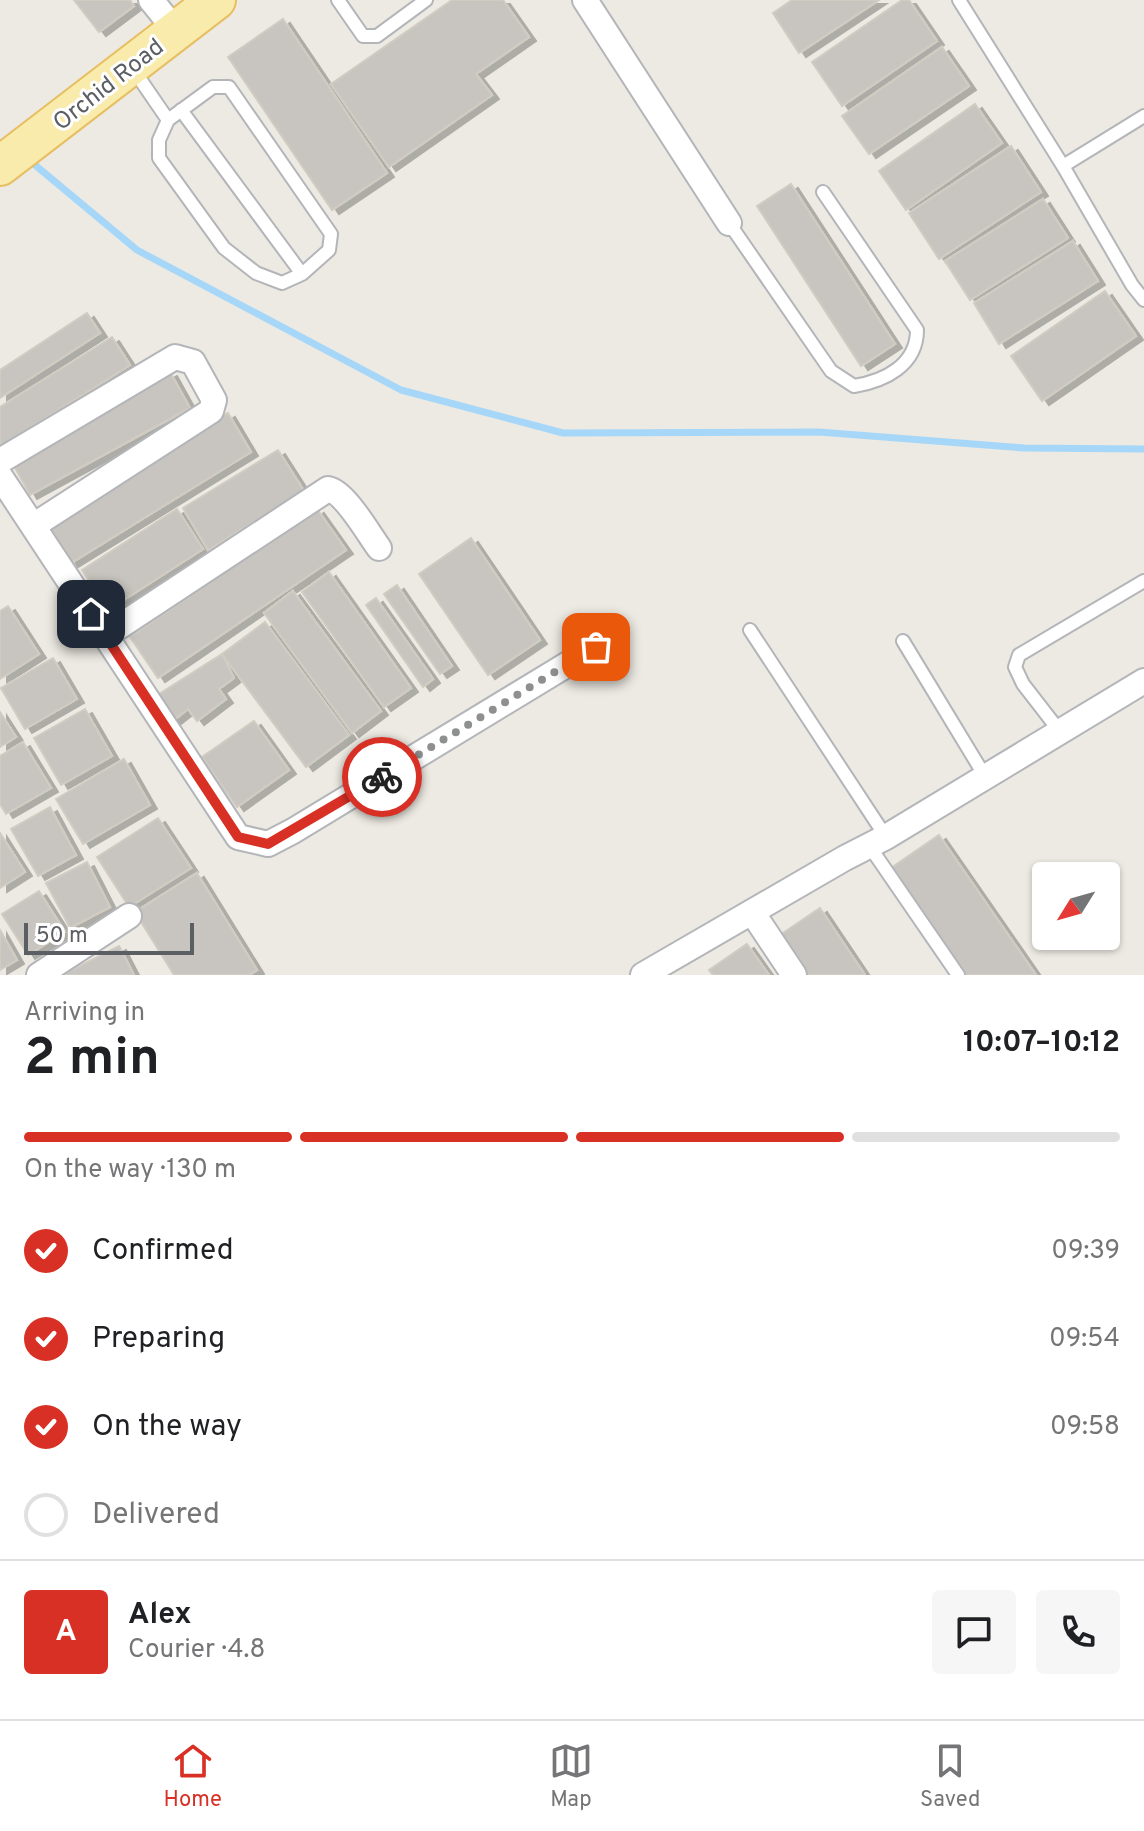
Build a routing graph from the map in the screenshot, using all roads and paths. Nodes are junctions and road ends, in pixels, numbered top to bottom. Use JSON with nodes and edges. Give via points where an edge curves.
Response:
{"nodes":[{"id":1,"x":151,"y":0,"type":"edge"},
{"id":2,"x":216,"y":0,"type":"edge"},
{"id":3,"x":338,"y":0,"type":"edge"},
{"id":4,"x":426,"y":0,"type":"edge"},
{"id":5,"x":585,"y":0,"type":"edge"},
{"id":6,"x":960,"y":0,"type":"edge"},
{"id":7,"x":406,"y":6,"type":"edge"},
{"id":8,"x":176,"y":31,"type":"junction"},
{"id":9,"x":131,"y":66,"type":"junction"},
{"id":10,"x":181,"y":110,"type":"junction"},
{"id":11,"x":1144,"y":116,"type":"edge"},
{"id":12,"x":168,"y":120,"type":"junction"},
{"id":13,"x":0,"y":166,"type":"edge"},
{"id":14,"x":1063,"y":166,"type":"junction"},
{"id":15,"x":823,"y":192,"type":"dead end"},
{"id":16,"x":729,"y":223,"type":"joint"},
{"id":17,"x":302,"y":274,"type":"junction"},
{"id":18,"x":1144,"y":300,"type":"edge"},
{"id":19,"x":0,"y":461,"type":"edge"},
{"id":20,"x":0,"y":476,"type":"edge"},
{"id":21,"x":33,"y":526,"type":"junction"},
{"id":22,"x":379,"y":548,"type":"dead end"},
{"id":23,"x":1144,"y":581,"type":"edge"},
{"id":24,"x":750,"y":630,"type":"dead end"},
{"id":25,"x":105,"y":636,"type":"junction"},
{"id":26,"x":903,"y":641,"type":"dead end"},
{"id":27,"x":596,"y":647,"type":"dead end"},
{"id":28,"x":1144,"y":681,"type":"edge"},
{"id":29,"x":1061,"y":733,"type":"junction"},
{"id":30,"x":986,"y":778,"type":"junction"},
{"id":31,"x":878,"y":842,"type":"junction"},
{"id":32,"x":752,"y":912,"type":"junction"},
{"id":33,"x":129,"y":916,"type":"dead end"},
{"id":34,"x":39,"y":975,"type":"edge"},
{"id":35,"x":643,"y":975,"type":"edge"},
{"id":36,"x":794,"y":975,"type":"edge"},
{"id":37,"x":958,"y":975,"type":"edge"}],
"edges":[{"from":1,"to":8,"type":"street"},
{"from":2,"to":8,"type":"main road","name":"Orchid Road"},
{"from":3,"to":7,"type":"lane","via":[[363,36],[377,36]]},
{"from":4,"to":7,"type":"lane"},
{"from":5,"to":16,"type":"street"},
{"from":6,"to":14,"type":"lane"},
{"from":8,"to":9,"type":"main road","name":"Orchid Road"},
{"from":9,"to":12,"type":"lane"},
{"from":9,"to":13,"type":"main road","name":"Orchid Road"},
{"from":10,"to":12,"type":"lane"},
{"from":10,"to":17,"type":"lane"},
{"from":10,"to":17,"type":"lane","via":[[213,87],[229,87],[331,234],[329,250]]},
{"from":11,"to":14,"type":"lane"},
{"from":12,"to":17,"type":"lane","via":[[159,140],[159,158],[224,248],[256,273],[282,283]]},
{"from":14,"to":18,"type":"lane"},
{"from":15,"to":16,"type":"lane","via":[[917,330],[917,345],[904,364],[877,382],[854,386],[831,371]]},
{"from":19,"to":21,"type":"street","via":[[175,357],[193,362],[214,400],[211,411]]},
{"from":20,"to":21,"type":"street"},
{"from":21,"to":25,"type":"street"},
{"from":22,"to":25,"type":"street","via":[[342,498],[328,489]]},
{"from":23,"to":29,"type":"lane","via":[[1019,655],[1015,667],[1023,684]]},
{"from":24,"to":31,"type":"lane"},
{"from":25,"to":27,"type":"street","via":[[238,837],[268,844]]},
{"from":26,"to":30,"type":"lane"},
{"from":28,"to":29,"type":"street"},
{"from":29,"to":30,"type":"street"},
{"from":30,"to":31,"type":"street"},
{"from":31,"to":32,"type":"street"},
{"from":31,"to":37,"type":"lane"},
{"from":32,"to":35,"type":"street"},
{"from":32,"to":36,"type":"street"},
{"from":33,"to":34,"type":"street"}]}
